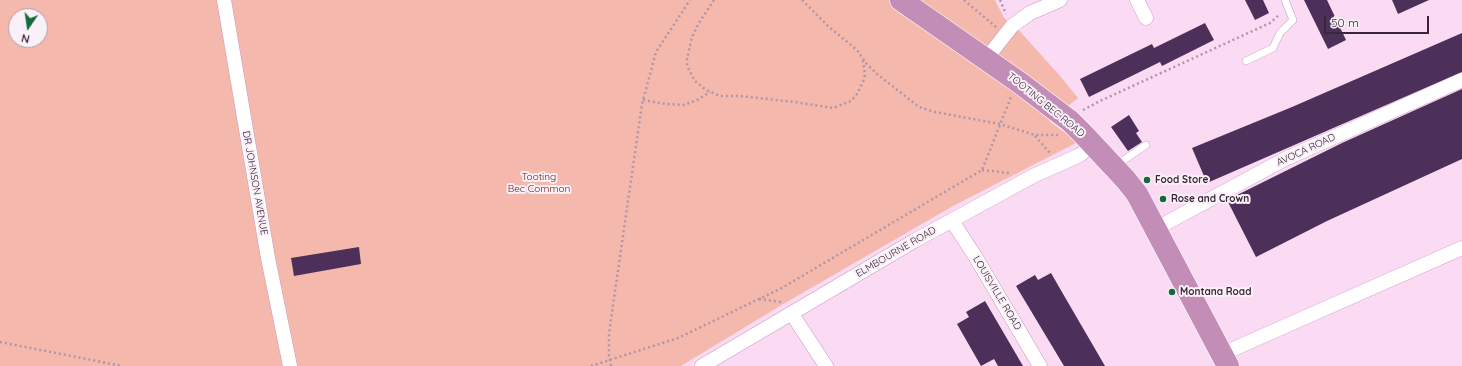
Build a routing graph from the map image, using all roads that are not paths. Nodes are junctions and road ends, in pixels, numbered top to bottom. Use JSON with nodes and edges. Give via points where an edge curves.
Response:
{"nodes":[{"id":1,"x":224,"y":0,"type":"edge"},
{"id":2,"x":901,"y":0,"type":"edge"},
{"id":3,"x":1060,"y":0,"type":"edge"},
{"id":4,"x":1137,"y":0,"type":"edge"},
{"id":5,"x":1286,"y":4,"type":"edge"},
{"id":6,"x":1146,"y":18,"type":"dead end"},
{"id":7,"x":986,"y":59,"type":"junction"},
{"id":8,"x":1246,"y":62,"type":"dead end"},
{"id":9,"x":1462,"y":80,"type":"edge"},
{"id":10,"x":1093,"y":144,"type":"junction"},
{"id":11,"x":1146,"y":144,"type":"dead end"},
{"id":12,"x":1114,"y":167,"type":"junction"},
{"id":13,"x":952,"y":221,"type":"junction"},
{"id":14,"x":1155,"y":229,"type":"junction"},
{"id":15,"x":1462,"y":248,"type":"edge"},
{"id":16,"x":788,"y":308,"type":"junction"},
{"id":17,"x":1225,"y":360,"type":"edge"},
{"id":18,"x":290,"y":366,"type":"edge"},
{"id":19,"x":702,"y":366,"type":"edge"},
{"id":20,"x":826,"y":366,"type":"edge"},
{"id":21,"x":1040,"y":366,"type":"edge"}],
"edges":[{"from":1,"to":18,"type":"street","name":"DR JOHNSON AVENUE","via":[[268,258]]},
{"from":2,"to":7,"type":"highway","name":"TOOTING BEC ROAD"},
{"from":3,"to":7,"type":"street","via":[[1030,13],[1012,26]]},
{"from":4,"to":6,"type":"street"},
{"from":5,"to":8,"type":"lane","via":[[1293,20],[1280,33],[1273,48]]},
{"from":7,"to":10,"type":"highway","name":"TOOTING BEC ROAD","via":[[1066,118]]},
{"from":9,"to":14,"type":"street","name":"AVOCA ROAD","via":[[1285,159]]},
{"from":10,"to":12,"type":"highway","name":"TOOTING BEC ROAD"},
{"from":10,"to":13,"type":"street","name":"ELMBOURNE ROAD","via":[[1080,155],[1033,176]]},
{"from":11,"to":12,"type":"lane"},
{"from":12,"to":14,"type":"highway","name":"TOOTING BEC ROAD","via":[[1137,194]]},
{"from":13,"to":16,"type":"street","name":"ELMBOURNE ROAD"},
{"from":13,"to":21,"type":"street","name":"LOUISVILLE ROAD"},
{"from":14,"to":17,"type":"highway","name":"TOOTING BEC ROAD"},
{"from":15,"to":17,"type":"street"},
{"from":16,"to":19,"type":"street","name":"ELMBOURNE ROAD"},
{"from":16,"to":20,"type":"street"}]}
